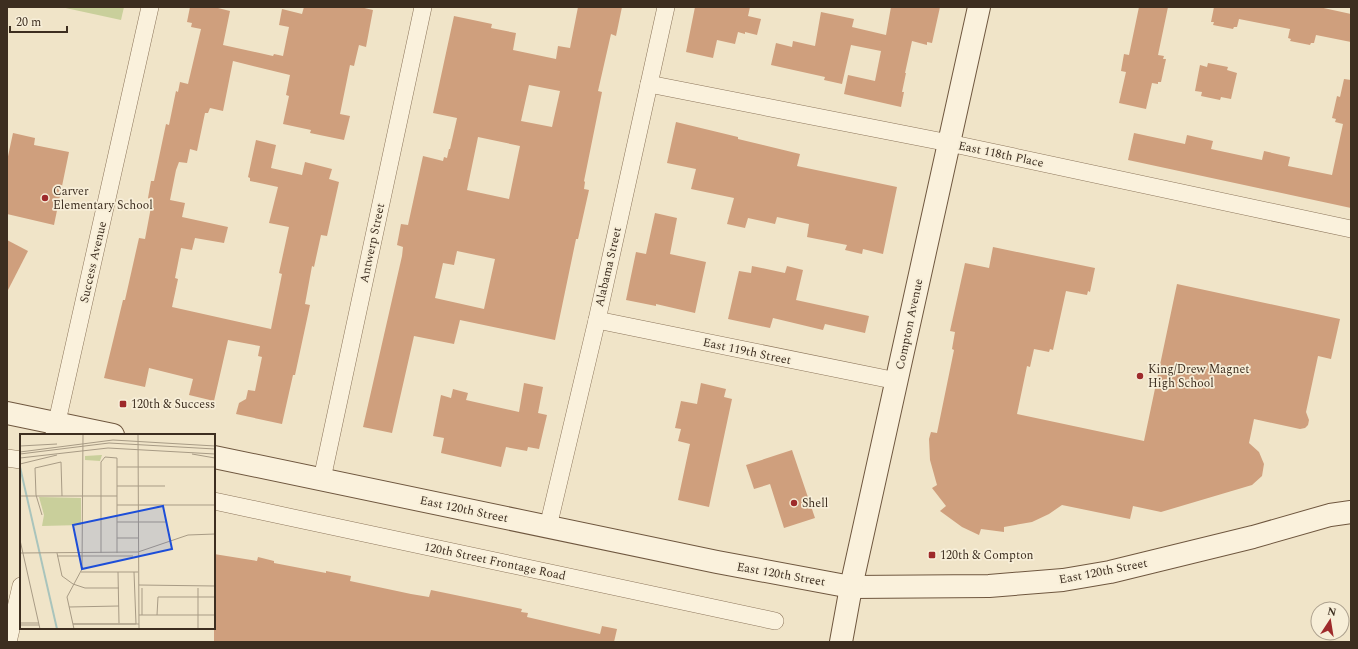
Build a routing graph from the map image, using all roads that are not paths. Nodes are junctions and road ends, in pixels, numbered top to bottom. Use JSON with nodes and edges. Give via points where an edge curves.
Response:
{"nodes":[{"id":1,"x":150,"y":7,"type":"edge"},
{"id":2,"x":423,"y":7,"type":"edge"},
{"id":3,"x":666,"y":7,"type":"edge"},
{"id":4,"x":979,"y":7,"type":"edge"},
{"id":5,"x":649,"y":84,"type":"junction"},
{"id":6,"x":949,"y":143,"type":"junction"},
{"id":7,"x":1351,"y":229,"type":"edge"},
{"id":8,"x":597,"y":320,"type":"junction"},
{"id":9,"x":897,"y":381,"type":"junction"},
{"id":10,"x":7,"y":413,"type":"edge"},
{"id":11,"x":55,"y":429,"type":"edge"},
{"id":12,"x":103,"y":434,"type":"edge"},
{"id":13,"x":215,"y":457,"type":"edge"},
{"id":14,"x":7,"y":458,"type":"edge"},
{"id":15,"x":20,"y":460,"type":"edge"},
{"id":16,"x":322,"y":479,"type":"junction"},
{"id":17,"x":215,"y":501,"type":"edge"},
{"id":18,"x":1351,"y":512,"type":"edge"},
{"id":19,"x":548,"y":527,"type":"junction"},
{"id":20,"x":851,"y":587,"type":"junction"},
{"id":21,"x":20,"y":590,"type":"edge"},
{"id":22,"x":775,"y":621,"type":"dead end"},
{"id":23,"x":8,"y":642,"type":"edge"},
{"id":24,"x":840,"y":642,"type":"edge"}],
"edges":[{"from":1,"to":11,"type":"street","name":"Success Avenue"},
{"from":2,"to":16,"type":"street","name":"Antwerp Street"},
{"from":3,"to":5,"type":"street","name":"Alabama Street"},
{"from":4,"to":6,"type":"street","name":"Compton Avenue"},
{"from":5,"to":6,"type":"street","name":"East 118th Place"},
{"from":5,"to":8,"type":"street","name":"Alabama Street"},
{"from":6,"to":7,"type":"street","name":"East 118th Place"},
{"from":6,"to":9,"type":"street","name":"Compton Avenue"},
{"from":8,"to":9,"type":"street","name":"East 119th Street"},
{"from":8,"to":19,"type":"street","name":"Alabama Street"},
{"from":9,"to":20,"type":"street","name":"Compton Avenue"},
{"from":10,"to":11,"type":"street"},
{"from":11,"to":12,"type":"street"},
{"from":13,"to":16,"type":"street","name":"East 120th Street"},
{"from":14,"to":15,"type":"street"},
{"from":16,"to":19,"type":"street","name":"East 120th Street"},
{"from":17,"to":22,"type":"street","name":"120th Street Frontage Road"},
{"from":18,"to":20,"type":"street","name":"East 120th Street","via":[[1330,515],[1254,537],[1118,570],[1063,580],[989,586]]},
{"from":19,"to":20,"type":"street","name":"East 120th Street"},
{"from":20,"to":24,"type":"street","name":"Compton Avenue"},
{"from":21,"to":23,"type":"street"}]}
